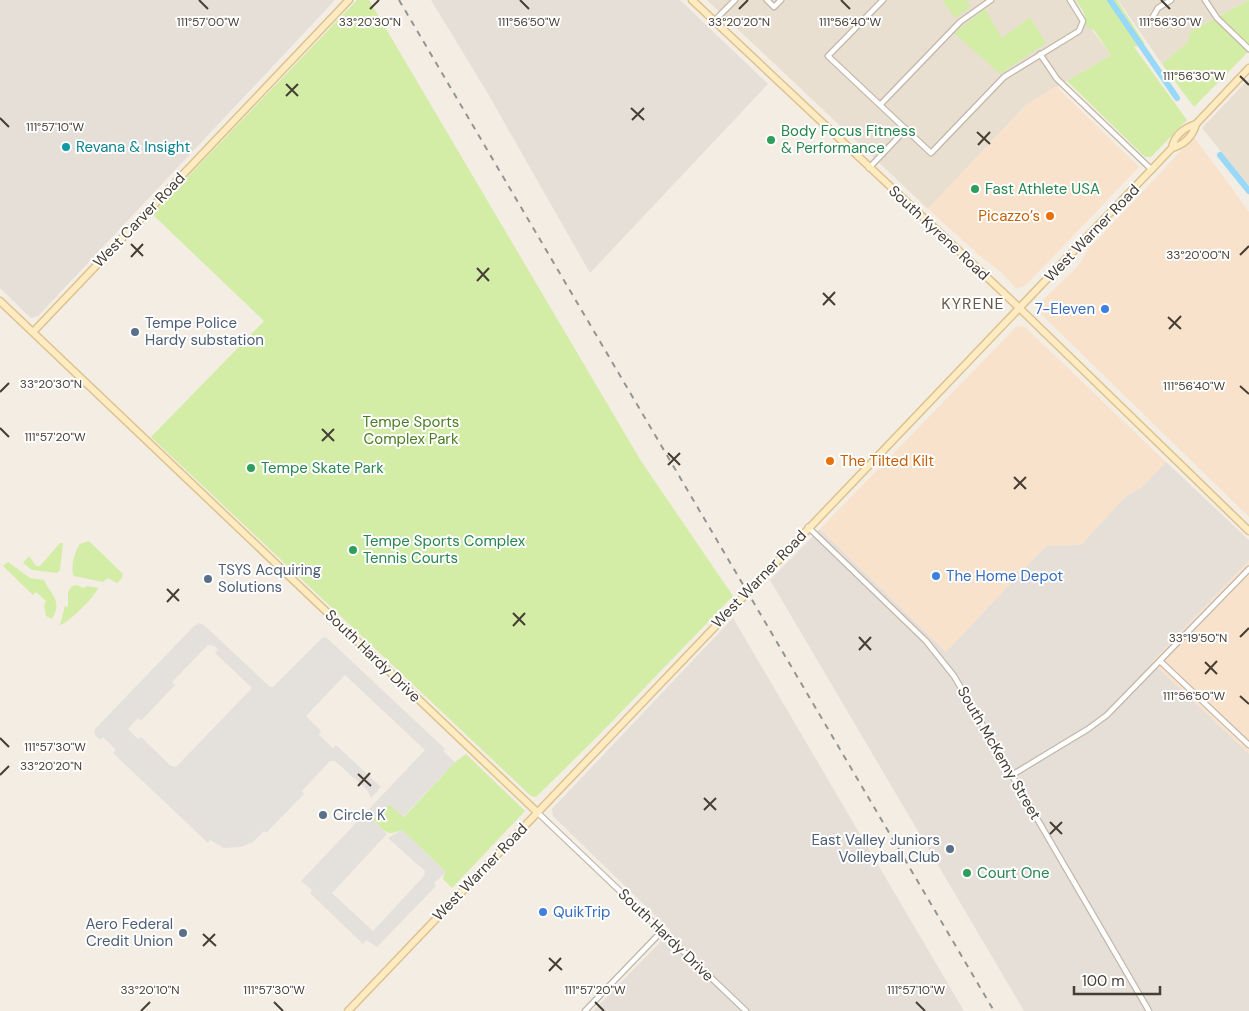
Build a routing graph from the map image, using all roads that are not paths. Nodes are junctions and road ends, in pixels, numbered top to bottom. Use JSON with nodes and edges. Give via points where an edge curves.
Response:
{"nodes":[{"id":1,"x":349,"y":0,"type":"edge"},
{"id":2,"x":692,"y":0,"type":"edge"},
{"id":3,"x":735,"y":0,"type":"edge"},
{"id":4,"x":767,"y":0,"type":"edge"},
{"id":5,"x":781,"y":0,"type":"edge"},
{"id":6,"x":883,"y":0,"type":"edge"},
{"id":7,"x":991,"y":0,"type":"edge"},
{"id":8,"x":1070,"y":0,"type":"edge"},
{"id":9,"x":1171,"y":0,"type":"edge"},
{"id":10,"x":1205,"y":0,"type":"edge"},
{"id":11,"x":1151,"y":20,"type":"dead end"},
{"id":12,"x":714,"y":21,"type":"junction"},
{"id":13,"x":1249,"y":49,"type":"edge"},
{"id":14,"x":1040,"y":54,"type":"junction"},
{"id":15,"x":1249,"y":68,"type":"edge"},
{"id":16,"x":880,"y":105,"type":"junction"},
{"id":17,"x":906,"y":130,"type":"junction"},
{"id":18,"x":870,"y":168,"type":"junction"},
{"id":19,"x":1152,"y":170,"type":"junction"},
{"id":20,"x":0,"y":301,"type":"edge"},
{"id":21,"x":1019,"y":308,"type":"junction"},
{"id":22,"x":33,"y":332,"type":"junction"},
{"id":23,"x":808,"y":527,"type":"junction"},
{"id":24,"x":1249,"y":531,"type":"edge"},
{"id":25,"x":1249,"y":569,"type":"edge"},
{"id":26,"x":1160,"y":661,"type":"junction"},
{"id":27,"x":1249,"y":746,"type":"edge"},
{"id":28,"x":1012,"y":775,"type":"junction"},
{"id":29,"x":537,"y":812,"type":"junction"},
{"id":30,"x":662,"y":931,"type":"junction"},
{"id":31,"x":348,"y":1011,"type":"edge"},
{"id":32,"x":585,"y":1011,"type":"edge"},
{"id":33,"x":746,"y":1011,"type":"edge"},
{"id":34,"x":1149,"y":1011,"type":"edge"}],
"edges":[{"from":1,"to":22,"type":"main road","name":"West Carver Road"},
{"from":2,"to":12,"type":"main road","name":"South Kyrene Road"},
{"from":3,"to":12,"type":"street"},
{"from":4,"to":5,"type":"street","via":[[774,7]]},
{"from":6,"to":16,"type":"street","via":[[828,56]]},
{"from":7,"to":16,"type":"street","via":[[960,22]]},
{"from":8,"to":14,"type":"street","via":[[1083,21],[1082,26]]},
{"from":9,"to":11,"type":"street","via":[[1158,8]]},
{"from":10,"to":13,"type":"street","via":[[1217,18]]},
{"from":12,"to":18,"type":"main road","name":"South Kyrene Road"},
{"from":14,"to":17,"type":"street","via":[[997,83],[931,153]]},
{"from":14,"to":19,"type":"street","via":[[1057,79]]},
{"from":15,"to":19,"type":"main road","name":"West Warner Road","via":[[1196,124],[1187,127],[1174,140],[1172,148]]},
{"from":16,"to":17,"type":"street"},
{"from":17,"to":18,"type":"street"},
{"from":18,"to":21,"type":"main road","name":"South Kyrene Road"},
{"from":19,"to":21,"type":"main road","name":"West Warner Road"},
{"from":20,"to":22,"type":"main road","name":"South Hardy Drive"},
{"from":21,"to":23,"type":"main road","name":"West Warner Road"},
{"from":21,"to":24,"type":"main road","name":"South Kyrene Road"},
{"from":22,"to":29,"type":"main road","name":"South Hardy Drive"},
{"from":23,"to":28,"type":"street","name":"South McKemy Street","via":[[935,651],[954,676]]},
{"from":23,"to":29,"type":"main road","name":"West Warner Road"},
{"from":25,"to":26,"type":"street"},
{"from":26,"to":27,"type":"street"},
{"from":26,"to":28,"type":"street","via":[[1099,722]]},
{"from":28,"to":34,"type":"street","name":"South McKemy Street"},
{"from":29,"to":30,"type":"street","name":"South Hardy Drive"},
{"from":29,"to":31,"type":"main road","name":"West Warner Road"},
{"from":30,"to":32,"type":"street"},
{"from":30,"to":33,"type":"street","name":"South Hardy Drive"}]}
